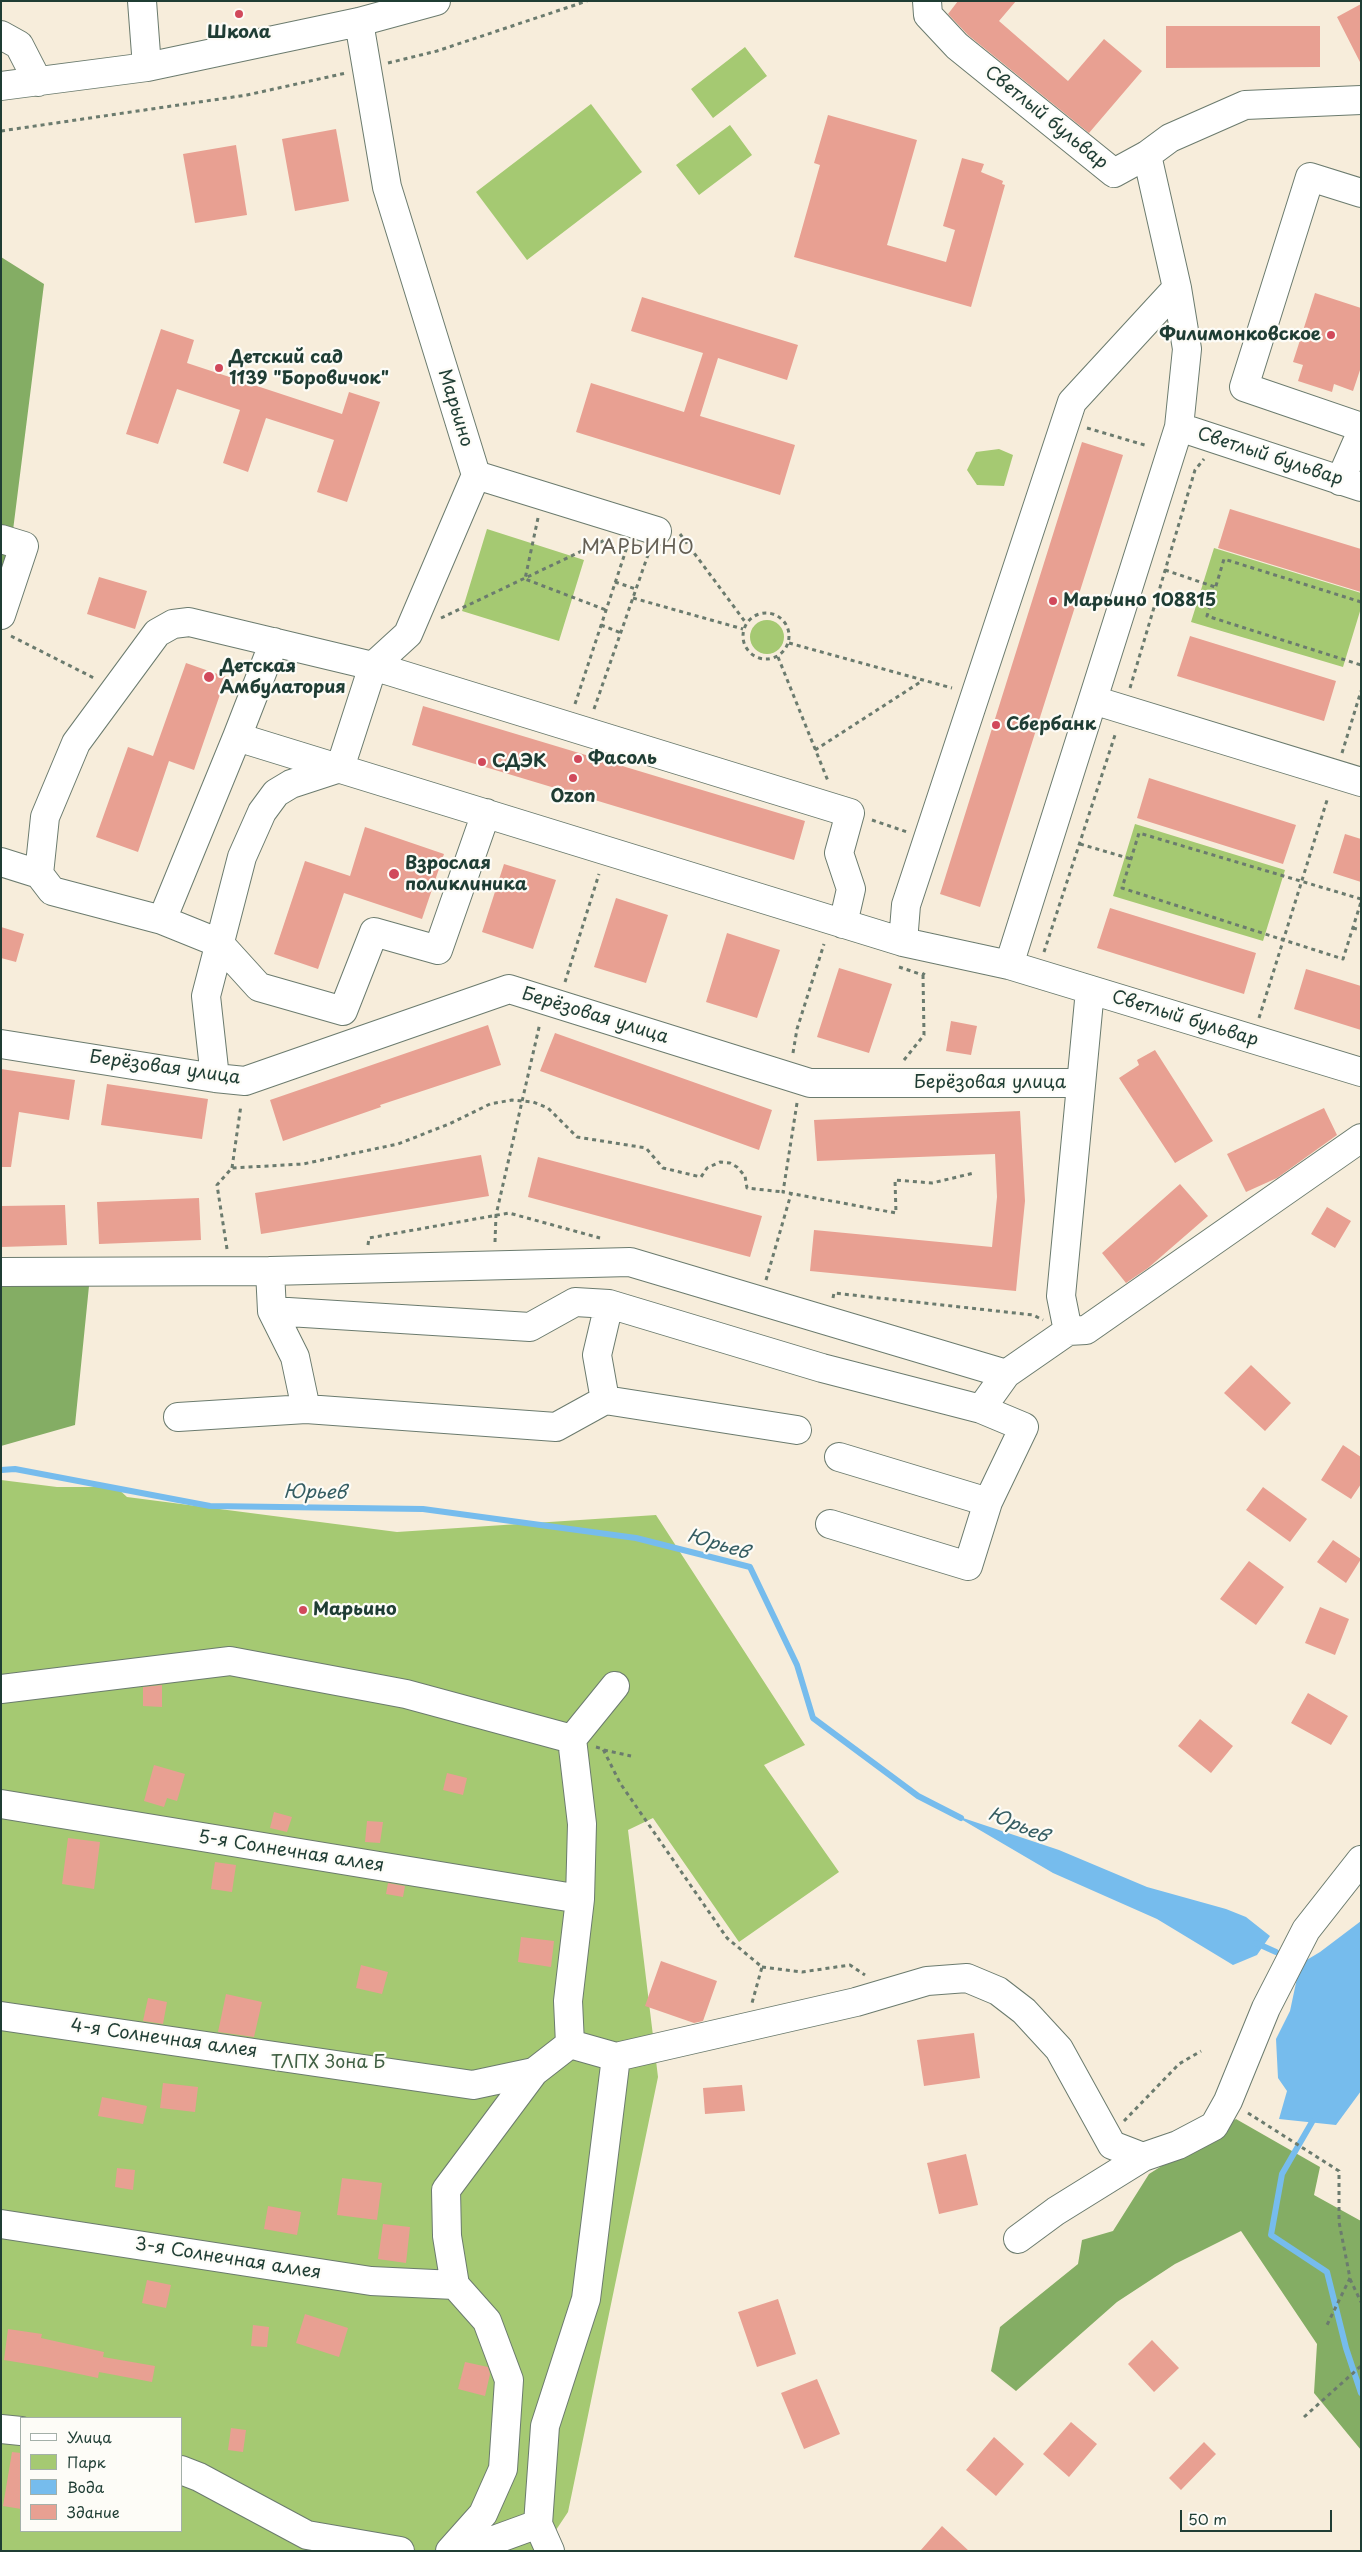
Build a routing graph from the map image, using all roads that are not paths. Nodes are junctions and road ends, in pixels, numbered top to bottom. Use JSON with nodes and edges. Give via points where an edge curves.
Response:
{"nodes":[{"id":1,"x":142,"y":1,"type":"edge"},
{"id":2,"x":436,"y":1,"type":"edge"},
{"id":3,"x":927,"y":1,"type":"edge"},
{"id":4,"x":359,"y":22,"type":"junction"},
{"id":5,"x":1,"y":34,"type":"edge"},
{"id":6,"x":147,"y":68,"type":"junction"},
{"id":7,"x":38,"y":82,"type":"junction"},
{"id":8,"x":1,"y":86,"type":"edge"},
{"id":9,"x":1361,"y":100,"type":"edge"},
{"id":10,"x":1147,"y":155,"type":"junction"},
{"id":11,"x":1361,"y":193,"type":"edge"},
{"id":12,"x":1177,"y":288,"type":"junction"},
{"id":13,"x":1179,"y":427,"type":"junction"},
{"id":14,"x":1361,"y":427,"type":"edge"},
{"id":15,"x":1361,"y":433,"type":"edge"},
{"id":16,"x":476,"y":475,"type":"junction"},
{"id":17,"x":1350,"y":484,"type":"edge"},
{"id":18,"x":655,"y":528,"type":"road end"},
{"id":19,"x":1,"y":539,"type":"edge"},
{"id":20,"x":6,"y":626,"type":"edge"},
{"id":21,"x":274,"y":642,"type":"junction"},
{"id":22,"x":373,"y":666,"type":"junction"},
{"id":23,"x":1093,"y":700,"type":"junction"},
{"id":24,"x":238,"y":736,"type":"junction"},
{"id":25,"x":340,"y":768,"type":"junction"},
{"id":26,"x":1361,"y":782,"type":"edge"},
{"id":27,"x":486,"y":814,"type":"junction"},
{"id":28,"x":1,"y":862,"type":"edge"},
{"id":29,"x":39,"y":874,"type":"junction"},
{"id":30,"x":162,"y":920,"type":"junction"},
{"id":31,"x":838,"y":935,"type":"junction"},
{"id":32,"x":219,"y":942,"type":"junction"},
{"id":33,"x":900,"y":954,"type":"junction"},
{"id":34,"x":1008,"y":965,"type":"junction"},
{"id":35,"x":1090,"y":990,"type":"junction"},
{"id":36,"x":1,"y":1044,"type":"edge"},
{"id":37,"x":1361,"y":1072,"type":"edge"},
{"id":38,"x":215,"y":1078,"type":"junction"},
{"id":39,"x":1081,"y":1083,"type":"junction"},
{"id":40,"x":1361,"y":1138,"type":"edge"},
{"id":41,"x":270,"y":1271,"type":"junction"},
{"id":42,"x":1,"y":1272,"type":"edge"},
{"id":43,"x":609,"y":1304,"type":"junction"},
{"id":44,"x":272,"y":1311,"type":"junction"},
{"id":45,"x":1068,"y":1331,"type":"junction"},
{"id":46,"x":1006,"y":1374,"type":"junction"},
{"id":47,"x":605,"y":1400,"type":"junction"},
{"id":48,"x":306,"y":1409,"type":"junction"},
{"id":49,"x":981,"y":1409,"type":"junction"},
{"id":50,"x":178,"y":1417,"type":"dead end"},
{"id":51,"x":797,"y":1430,"type":"dead end"},
{"id":52,"x":839,"y":1457,"type":"dead end"},
{"id":53,"x":988,"y":1502,"type":"junction"},
{"id":54,"x":830,"y":1524,"type":"dead end"},
{"id":55,"x":614,"y":1686,"type":"dead end"},
{"id":56,"x":1,"y":1689,"type":"edge"},
{"id":57,"x":572,"y":1739,"type":"junction"},
{"id":58,"x":1,"y":1804,"type":"edge"},
{"id":59,"x":1361,"y":1860,"type":"edge"},
{"id":60,"x":580,"y":1899,"type":"junction"},
{"id":61,"x":1,"y":2016,"type":"edge"},
{"id":62,"x":570,"y":2044,"type":"junction"},
{"id":63,"x":616,"y":2057,"type":"junction"},
{"id":64,"x":534,"y":2072,"type":"junction"},
{"id":65,"x":1143,"y":2157,"type":"junction"},
{"id":66,"x":1,"y":2224,"type":"edge"},
{"id":67,"x":1018,"y":2239,"type":"dead end"},
{"id":68,"x":455,"y":2285,"type":"junction"},
{"id":69,"x":1,"y":2430,"type":"edge"},
{"id":70,"x":20,"y":2431,"type":"edge"},
{"id":71,"x":182,"y":2470,"type":"edge"},
{"id":72,"x":538,"y":2524,"type":"junction"},
{"id":73,"x":400,"y":2551,"type":"edge"},
{"id":74,"x":450,"y":2551,"type":"edge"},
{"id":75,"x":464,"y":2551,"type":"edge"},
{"id":76,"x":550,"y":2551,"type":"edge"}],
"edges":[{"from":1,"to":6,"type":"street"},
{"from":2,"to":4,"type":"street"},
{"from":3,"to":10,"type":"street","name":"Светлый бульвар","via":[[928,15],[957,46],[1114,173]]},
{"from":4,"to":6,"type":"street"},
{"from":4,"to":16,"type":"street","name":"Марьино","via":[[387,187]]},
{"from":5,"to":7,"type":"street","via":[[19,45]]},
{"from":6,"to":7,"type":"street"},
{"from":7,"to":8,"type":"street"},
{"from":9,"to":10,"type":"street","name":"Светлый бульвар","via":[[1245,105],[1170,138]]},
{"from":10,"to":12,"type":"street"},
{"from":11,"to":14,"type":"street","via":[[1310,178],[1244,387]]},
{"from":12,"to":13,"type":"street","via":[[1187,349]]},
{"from":12,"to":33,"type":"street","via":[[1072,402],[906,905]]},
{"from":13,"to":17,"type":"street","name":"Светлый бульвар"},
{"from":13,"to":23,"type":"street"},
{"from":15,"to":17,"type":"street"},
{"from":16,"to":18,"type":"street"},
{"from":16,"to":22,"type":"street","via":[[408,634]]},
{"from":19,"to":20,"type":"street","via":[[24,546]]},
{"from":21,"to":22,"type":"street"},
{"from":21,"to":24,"type":"street"},
{"from":21,"to":29,"type":"street","via":[[189,622],[173,624],[157,633],[76,743],[45,817]]},
{"from":22,"to":25,"type":"street"},
{"from":22,"to":31,"type":"street","via":[[845,812],[839,853],[851,889]]},
{"from":23,"to":26,"type":"street"},
{"from":23,"to":34,"type":"street"},
{"from":24,"to":25,"type":"street","name":"Светлый бульвар"},
{"from":24,"to":30,"type":"street"},
{"from":25,"to":27,"type":"street","name":"Светлый бульвар"},
{"from":25,"to":32,"type":"street","via":[[291,784],[276,793],[242,857]]},
{"from":27,"to":31,"type":"street","name":"Светлый бульвар"},
{"from":27,"to":32,"type":"street","via":[[438,950],[374,932],[342,1011],[259,987]]},
{"from":28,"to":29,"type":"street"},
{"from":29,"to":30,"type":"street","via":[[52,891]]},
{"from":30,"to":32,"type":"street"},
{"from":31,"to":33,"type":"street","name":"Светлый бульвар"},
{"from":32,"to":38,"type":"street","via":[[206,996]]},
{"from":33,"to":34,"type":"street","name":"Светлый бульвар","via":[[936,949]]},
{"from":34,"to":35,"type":"street","name":"Светлый бульвар"},
{"from":35,"to":37,"type":"street","name":"Светлый бульвар"},
{"from":35,"to":39,"type":"street"},
{"from":36,"to":38,"type":"street","name":"Берёзовая улица"},
{"from":38,"to":39,"type":"street","name":"Берёзовая улица","via":[[245,1080],[509,990],[810,1083]]},
{"from":39,"to":45,"type":"street","via":[[1061,1296]]},
{"from":40,"to":45,"type":"street","via":[[1086,1330]]},
{"from":41,"to":42,"type":"street"},
{"from":41,"to":44,"type":"street"},
{"from":41,"to":46,"type":"street","via":[[630,1262]]},
{"from":43,"to":44,"type":"street","via":[[576,1302],[530,1327]]},
{"from":43,"to":47,"type":"street","via":[[596,1355]]},
{"from":43,"to":49,"type":"street","via":[[822,1368]]},
{"from":44,"to":48,"type":"street","via":[[295,1356]]},
{"from":45,"to":46,"type":"street"},
{"from":46,"to":49,"type":"street"},
{"from":47,"to":48,"type":"street","via":[[556,1427]]},
{"from":47,"to":51,"type":"street"},
{"from":48,"to":50,"type":"street"},
{"from":49,"to":53,"type":"street","via":[[1024,1427]]},
{"from":52,"to":53,"type":"street"},
{"from":53,"to":54,"type":"street","via":[[968,1566]]},
{"from":55,"to":57,"type":"street"},
{"from":56,"to":57,"type":"street","via":[[230,1661],[406,1694]]},
{"from":57,"to":60,"type":"street","via":[[582,1824]]},
{"from":58,"to":60,"type":"street","name":"5-я Солнечная аллея"},
{"from":59,"to":65,"type":"street","via":[[1306,1930],[1266,2008],[1228,2101],[1214,2126],[1178,2145]]},
{"from":60,"to":62,"type":"street","via":[[568,2000]]},
{"from":61,"to":64,"type":"street","name":"4-я Солнечная аллея","via":[[473,2085]]},
{"from":62,"to":63,"type":"street"},
{"from":62,"to":64,"type":"street"},
{"from":63,"to":65,"type":"street","via":[[893,1992],[927,1981],[967,1978],[998,1991],[1024,2011],[1059,2049],[1112,2145]]},
{"from":63,"to":72,"type":"street","via":[[586,2298],[545,2426]]},
{"from":64,"to":68,"type":"street","via":[[446,2190],[447,2236]]},
{"from":65,"to":67,"type":"street","via":[[1056,2211]]},
{"from":66,"to":68,"type":"street","name":"3-я Солнечная аллея","via":[[371,2281]]},
{"from":68,"to":74,"type":"street","via":[[487,2321],[509,2380],[503,2469],[483,2514]]},
{"from":69,"to":70,"type":"street"},
{"from":71,"to":73,"type":"street","via":[[307,2534]]},
{"from":72,"to":75,"type":"street"},
{"from":72,"to":76,"type":"street"}]}
